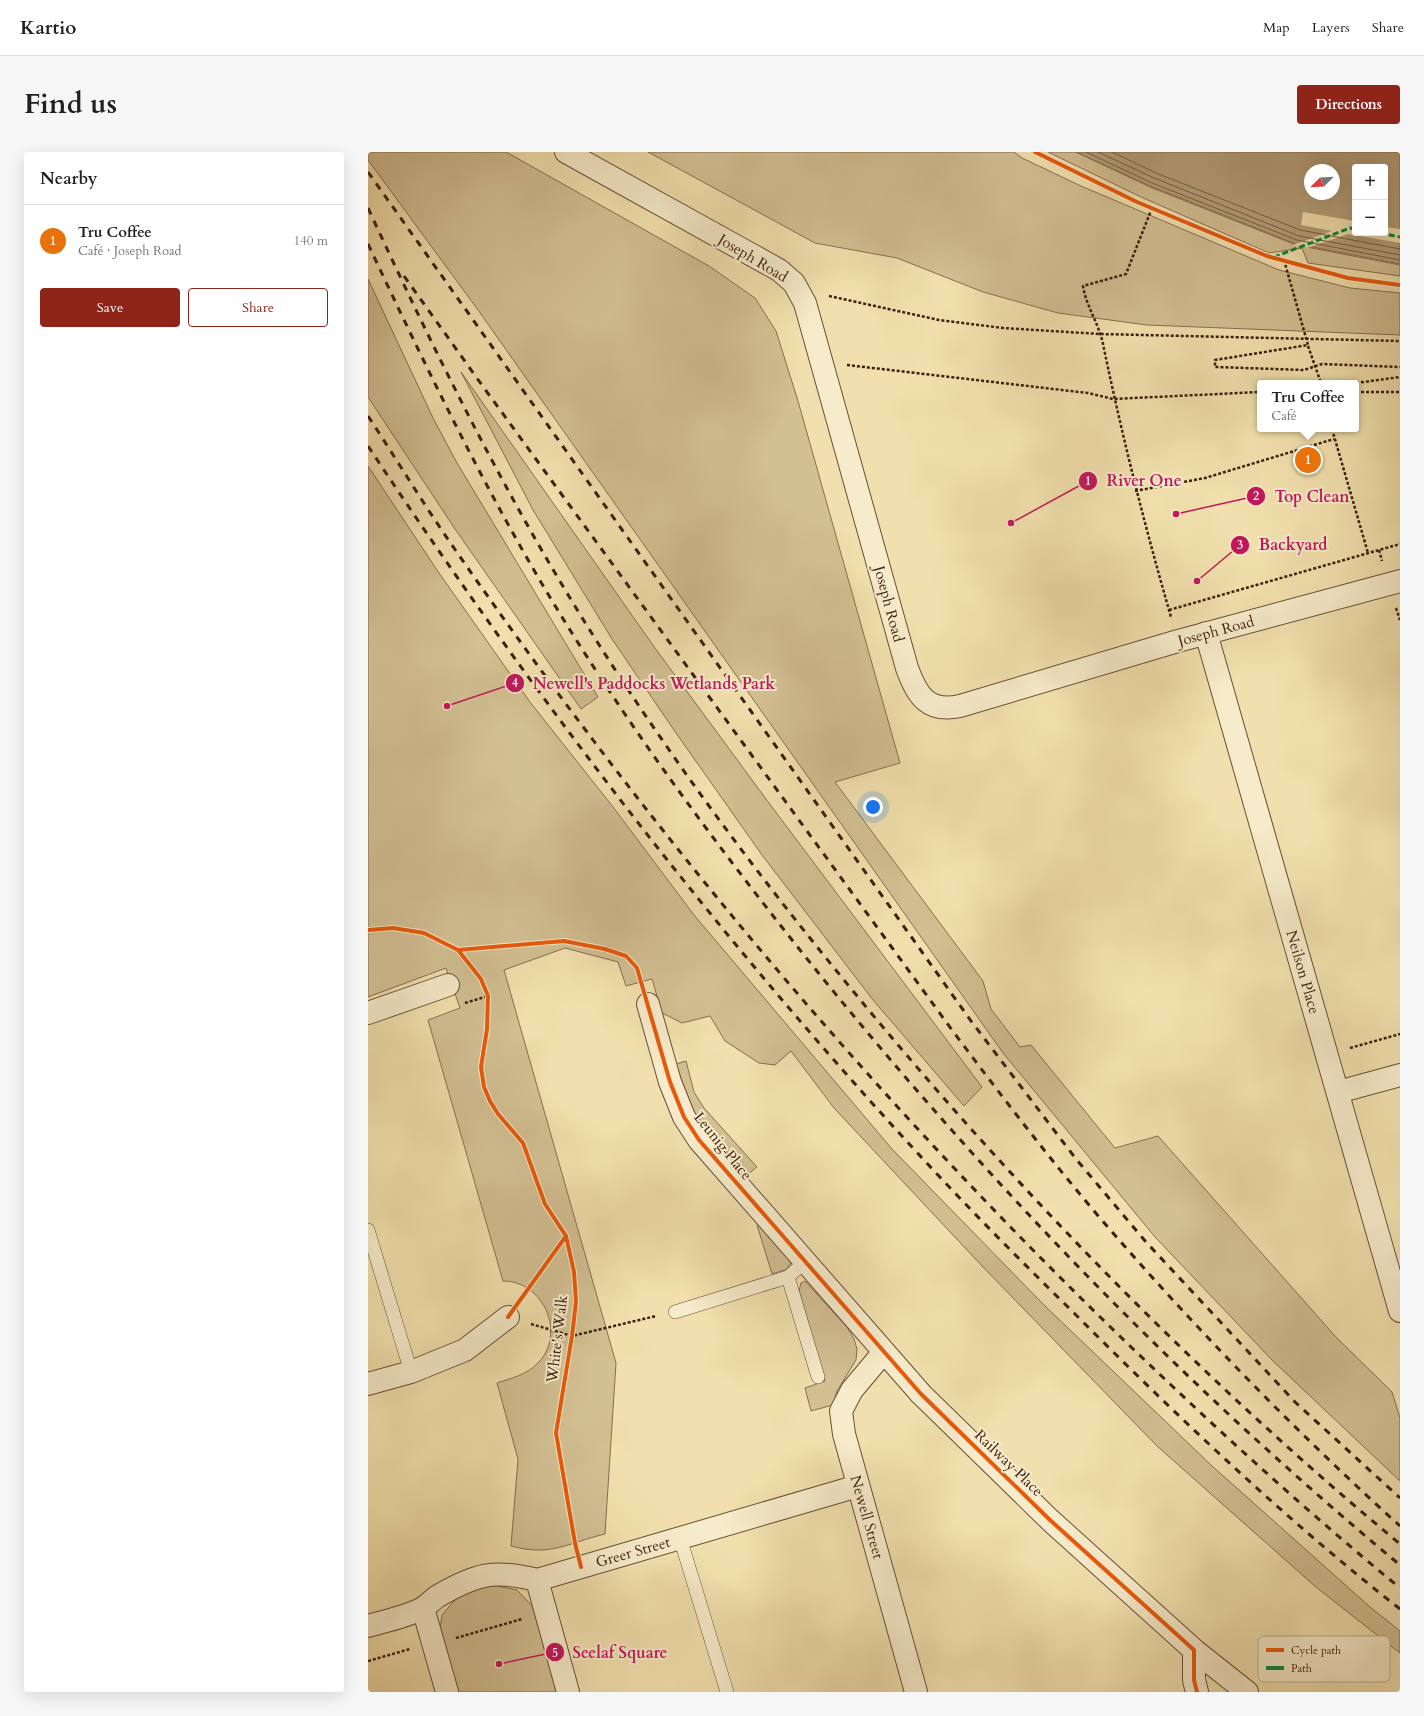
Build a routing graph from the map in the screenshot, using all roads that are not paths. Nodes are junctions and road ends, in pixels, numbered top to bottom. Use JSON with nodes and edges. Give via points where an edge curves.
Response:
{"nodes":[{"id":1,"x":566,"y":152,"type":"edge"},
{"id":2,"x":1400,"y":581,"type":"edge"},
{"id":3,"x":1206,"y":633,"type":"junction"},
{"id":4,"x":448,"y":986,"type":"dead end"},
{"id":5,"x":648,"y":1004,"type":"dead end"},
{"id":6,"x":368,"y":1013,"type":"edge"},
{"id":7,"x":1400,"y":1075,"type":"edge"},
{"id":8,"x":1338,"y":1092,"type":"junction"},
{"id":9,"x":368,"y":1230,"type":"edge"},
{"id":10,"x":805,"y":1262,"type":"junction"},
{"id":11,"x":788,"y":1277,"type":"junction"},
{"id":12,"x":820,"y":1280,"type":"joint"},
{"id":13,"x":1400,"y":1311,"type":"edge"},
{"id":14,"x":675,"y":1312,"type":"road end"},
{"id":15,"x":508,"y":1317,"type":"road end"},
{"id":16,"x":883,"y":1353,"type":"junction"},
{"id":17,"x":411,"y":1372,"type":"junction"},
{"id":18,"x":818,"y":1377,"type":"dead end"},
{"id":19,"x":368,"y":1384,"type":"edge"},
{"id":20,"x":858,"y":1486,"type":"junction"},
{"id":21,"x":680,"y":1538,"type":"junction"},
{"id":22,"x":537,"y":1580,"type":"junction"},
{"id":23,"x":423,"y":1608,"type":"junction"},
{"id":24,"x":368,"y":1626,"type":"edge"},
{"id":25,"x":1194,"y":1650,"type":"junction"},
{"id":26,"x":447,"y":1692,"type":"edge"},
{"id":27,"x":568,"y":1692,"type":"edge"},
{"id":28,"x":727,"y":1692,"type":"edge"},
{"id":29,"x":916,"y":1692,"type":"edge"},
{"id":30,"x":1197,"y":1692,"type":"edge"},
{"id":31,"x":1247,"y":1692,"type":"edge"}],
"edges":[{"from":1,"to":3,"type":"street","name":"Joseph Road","via":[[784,274],[802,295],[823,362],[907,668],[915,687],[926,701],[942,709],[960,706]]},
{"from":2,"to":3,"type":"street","name":"Joseph Road"},
{"from":3,"to":8,"type":"street","name":"Neilson Place"},
{"from":4,"to":6,"type":"street"},
{"from":5,"to":10,"type":"street","name":"Leunig Place","via":[[670,1082],[684,1117],[699,1140]]},
{"from":7,"to":8,"type":"street"},
{"from":8,"to":13,"type":"street","name":"Neilson Place"},
{"from":9,"to":17,"type":"lane"},
{"from":10,"to":11,"type":"lane"},
{"from":10,"to":12,"type":"street","name":"Leunig Place"},
{"from":11,"to":14,"type":"lane"},
{"from":11,"to":18,"type":"lane"},
{"from":12,"to":16,"type":"street","name":"Railway Place"},
{"from":15,"to":17,"type":"street","via":[[465,1350]]},
{"from":16,"to":20,"type":"street","name":"Newell Street","via":[[852,1390],[841,1411],[844,1434]]},
{"from":16,"to":25,"type":"street","name":"Railway Place","via":[[921,1394],[1045,1515]]},
{"from":17,"to":19,"type":"street"},
{"from":20,"to":21,"type":"street","name":"Greer Street"},
{"from":20,"to":29,"type":"street","name":"Newell Street"},
{"from":21,"to":22,"type":"street","name":"Greer Street"},
{"from":21,"to":28,"type":"lane"},
{"from":22,"to":23,"type":"street","via":[[514,1574],[492,1574],[463,1583],[436,1597]]},
{"from":22,"to":27,"type":"street"},
{"from":23,"to":24,"type":"street"},
{"from":23,"to":26,"type":"street"},
{"from":25,"to":30,"type":"street","via":[[1194,1680]]},
{"from":25,"to":31,"type":"street","name":"Railway Place"}]}
